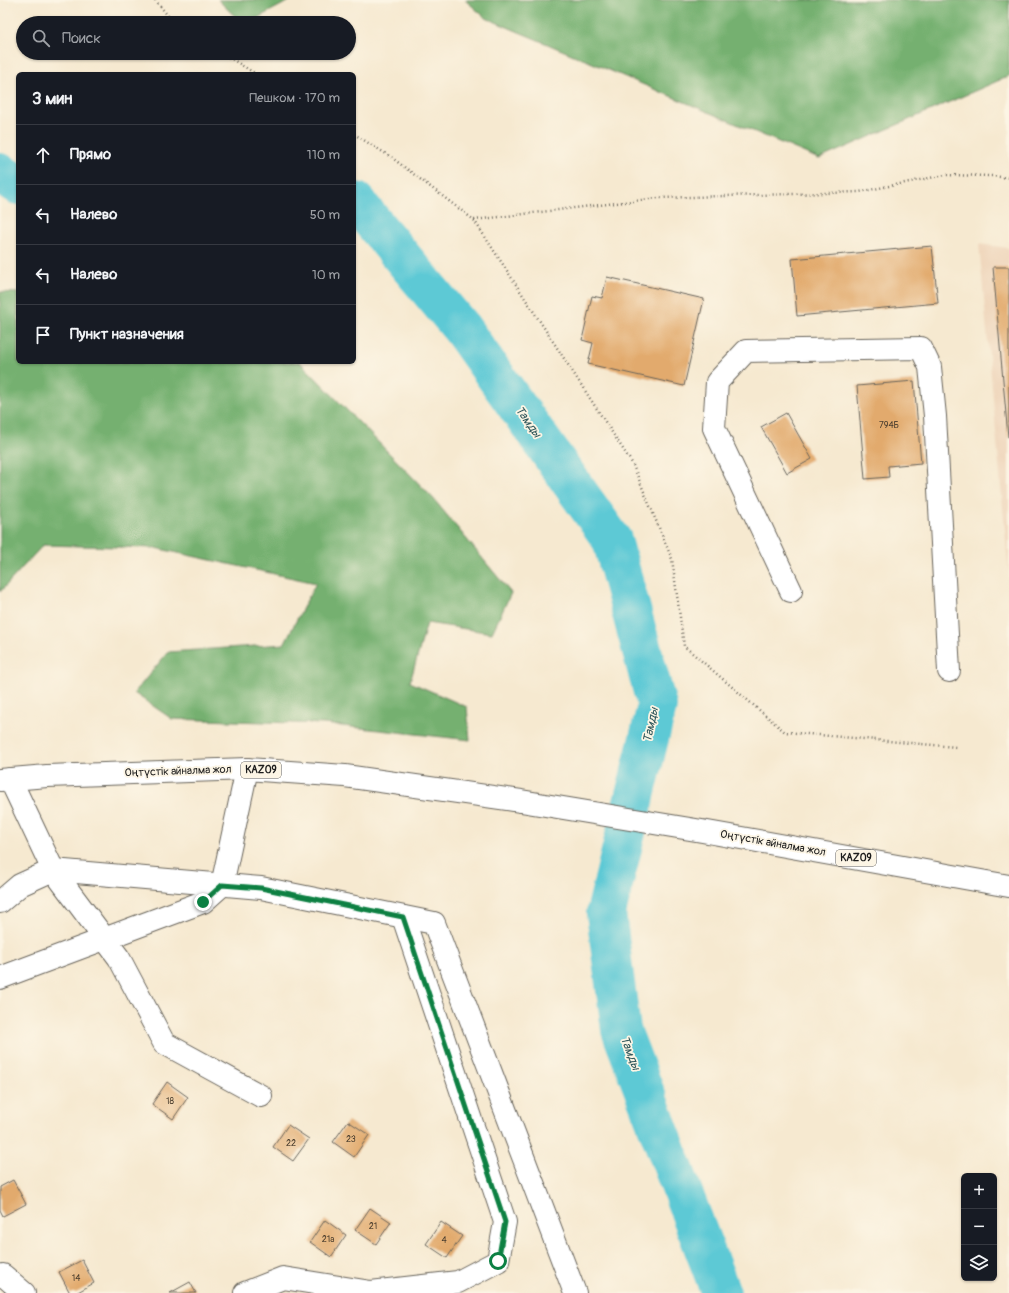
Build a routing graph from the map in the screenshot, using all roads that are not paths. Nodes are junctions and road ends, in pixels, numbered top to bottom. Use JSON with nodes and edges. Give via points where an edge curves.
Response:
{"nodes":[{"id":1,"x":791,"y":592,"type":"dead end"},
{"id":2,"x":949,"y":671,"type":"dead end"},
{"id":3,"x":247,"y":769,"type":"junction"},
{"id":4,"x":5,"y":780,"type":"edge"},
{"id":5,"x":53,"y":870,"type":"junction"},
{"id":6,"x":222,"y":885,"type":"junction"},
{"id":7,"x":1009,"y":886,"type":"edge"},
{"id":8,"x":0,"y":902,"type":"edge"},
{"id":9,"x":403,"y":917,"type":"junction"},
{"id":10,"x":106,"y":940,"type":"junction"},
{"id":11,"x":0,"y":978,"type":"edge"},
{"id":12,"x":261,"y":1096,"type":"dead end"},
{"id":13,"x":0,"y":1276,"type":"edge"},
{"id":14,"x":24,"y":1293,"type":"edge"},
{"id":15,"x":245,"y":1293,"type":"edge"},
{"id":16,"x":575,"y":1293,"type":"edge"}],
"edges":[{"from":1,"to":2,"type":"main road","via":[[714,428],[717,382],[746,351],[920,348],[930,366],[931,374]]},
{"from":3,"to":4,"type":"main road","name":"Оңтүстік айналма жол","number":"KAZ09","via":[[47,776]]},
{"from":3,"to":6,"type":"main road"},
{"from":3,"to":7,"type":"main road","name":"Оңтүстік айналма жол","number":"KAZ09","via":[[345,776],[521,801]]},
{"from":4,"to":5,"type":"main road"},
{"from":5,"to":6,"type":"main road"},
{"from":5,"to":8,"type":"main road","via":[[20,885]]},
{"from":5,"to":10,"type":"main road"},
{"from":6,"to":9,"type":"main road","via":[[261,888]]},
{"from":6,"to":10,"type":"main road","via":[[203,902]]},
{"from":9,"to":15,"type":"main road","via":[[505,1222],[498,1261],[458,1282],[371,1292],[283,1278]]},
{"from":9,"to":16,"type":"main road","via":[[434,923]]},
{"from":10,"to":11,"type":"main road"},
{"from":10,"to":12,"type":"main road","via":[[120,958],[164,1043]]},
{"from":13,"to":14,"type":"main road","via":[[3,1275]]}]}
